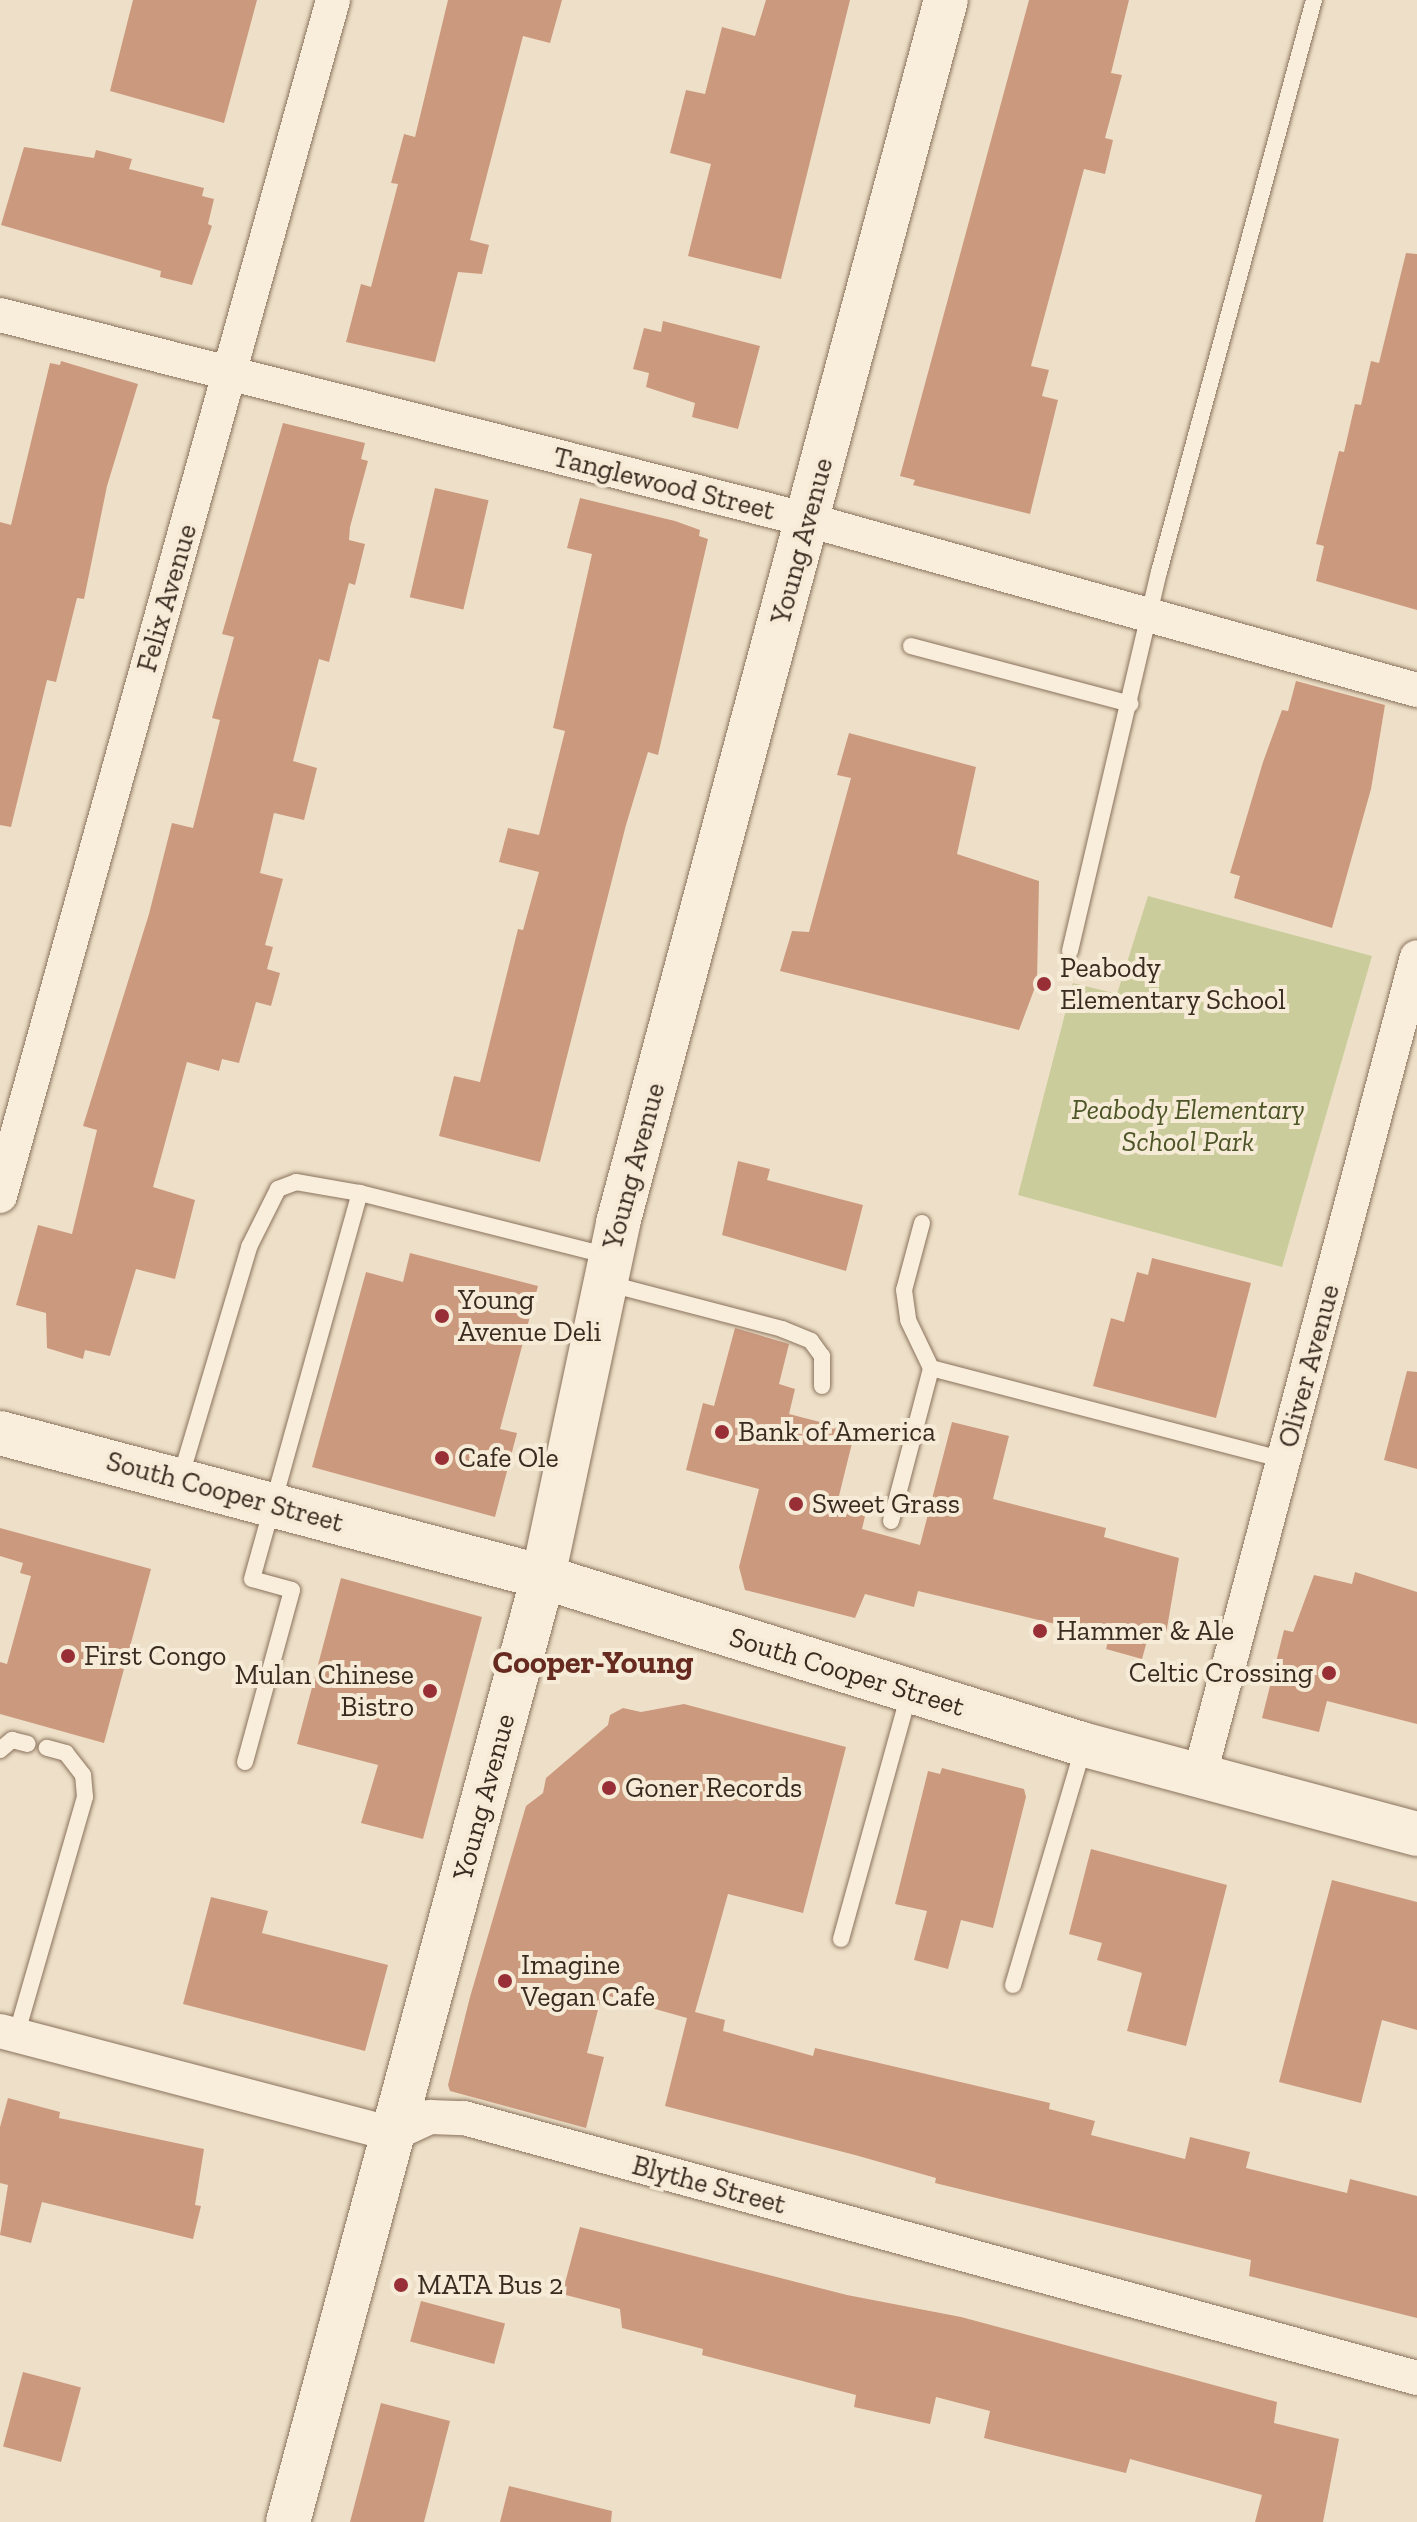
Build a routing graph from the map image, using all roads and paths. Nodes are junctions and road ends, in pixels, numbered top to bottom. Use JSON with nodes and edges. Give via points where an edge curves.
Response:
{"nodes":[{"id":1,"x":333,"y":0,"type":"edge"},
{"id":2,"x":946,"y":0,"type":"edge"},
{"id":3,"x":1314,"y":0,"type":"edge"},
{"id":4,"x":0,"y":315,"type":"edge"},
{"id":5,"x":229,"y":375,"type":"junction"},
{"id":6,"x":808,"y":520,"type":"junction"},
{"id":7,"x":1151,"y":616,"type":"junction"},
{"id":8,"x":911,"y":646,"type":"dead end"},
{"id":9,"x":1417,"y":690,"type":"edge"},
{"id":10,"x":1130,"y":704,"type":"junction"},
{"id":11,"x":1070,"y":951,"type":"dead end"},
{"id":12,"x":1417,"y":957,"type":"edge"},
{"id":13,"x":6,"y":1148,"type":"edge"},
{"id":14,"x":360,"y":1193,"type":"junction"},
{"id":15,"x":0,"y":1196,"type":"edge"},
{"id":16,"x":922,"y":1223,"type":"dead end"},
{"id":17,"x":608,"y":1270,"type":"junction"},
{"id":18,"x":931,"y":1368,"type":"junction"},
{"id":19,"x":822,"y":1386,"type":"dead end"},
{"id":20,"x":0,"y":1433,"type":"edge"},
{"id":21,"x":1284,"y":1460,"type":"junction"},
{"id":22,"x":180,"y":1479,"type":"junction"},
{"id":23,"x":272,"y":1503,"type":"junction"},
{"id":24,"x":891,"y":1521,"type":"dead end"},
{"id":25,"x":543,"y":1577,"type":"junction"},
{"id":26,"x":909,"y":1692,"type":"junction"},
{"id":27,"x":28,"y":1744,"type":"dead end"},
{"id":28,"x":1085,"y":1745,"type":"junction"},
{"id":29,"x":47,"y":1748,"type":"dead end"},
{"id":30,"x":0,"y":1750,"type":"edge"},
{"id":31,"x":245,"y":1762,"type":"dead end"},
{"id":32,"x":1200,"y":1774,"type":"junction"},
{"id":33,"x":1417,"y":1834,"type":"edge"},
{"id":34,"x":841,"y":1939,"type":"dead end"},
{"id":35,"x":1013,"y":1985,"type":"dead end"},
{"id":36,"x":8,"y":2034,"type":"edge"},
{"id":37,"x":393,"y":2134,"type":"junction"},
{"id":38,"x":1417,"y":2378,"type":"edge"},
{"id":39,"x":288,"y":2522,"type":"edge"}],
"edges":[{"from":1,"to":5,"type":"street","name":"Felix Avenue"},
{"from":2,"to":6,"type":"street","name":"Young Avenue"},
{"from":3,"to":7,"type":"lane"},
{"from":4,"to":5,"type":"street","name":"Tanglewood Street"},
{"from":5,"to":6,"type":"street","name":"Tanglewood Street"},
{"from":5,"to":13,"type":"street","name":"Felix Avenue"},
{"from":6,"to":7,"type":"street","name":"Tanglewood Street"},
{"from":6,"to":17,"type":"street","name":"Young Avenue"},
{"from":7,"to":9,"type":"street","name":"Tanglewood Street"},
{"from":7,"to":10,"type":"lane"},
{"from":8,"to":10,"type":"lane"},
{"from":10,"to":11,"type":"lane"},
{"from":12,"to":21,"type":"street","name":"Oliver Avenue"},
{"from":13,"to":15,"type":"street","name":"Felix Avenue"},
{"from":14,"to":17,"type":"lane"},
{"from":14,"to":22,"type":"lane","via":[[296,1182],[278,1189],[268,1204],[249,1247]]},
{"from":14,"to":23,"type":"lane"},
{"from":16,"to":18,"type":"lane","via":[[904,1290],[908,1320]]},
{"from":17,"to":19,"type":"lane","via":[[811,1341],[822,1356]]},
{"from":17,"to":25,"type":"street","name":"Young Avenue"},
{"from":18,"to":21,"type":"lane"},
{"from":18,"to":24,"type":"lane"},
{"from":20,"to":22,"type":"street","name":"South Cooper Street"},
{"from":21,"to":32,"type":"street","name":"Oliver Avenue"},
{"from":22,"to":23,"type":"street","name":"South Cooper Street"},
{"from":23,"to":25,"type":"street","name":"South Cooper Street"},
{"from":23,"to":31,"type":"lane","via":[[252,1579],[292,1590]]},
{"from":25,"to":26,"type":"street","name":"South Cooper Street"},
{"from":25,"to":37,"type":"street","name":"Young Avenue"},
{"from":26,"to":28,"type":"street","name":"South Cooper Street"},
{"from":26,"to":34,"type":"lane"},
{"from":27,"to":30,"type":"lane","via":[[12,1740]]},
{"from":28,"to":32,"type":"street","name":"South Cooper Street"},
{"from":28,"to":35,"type":"lane"},
{"from":29,"to":36,"type":"lane","via":[[66,1753],[83,1775],[85,1797]]},
{"from":32,"to":33,"type":"street","name":"South Cooper Street"},
{"from":36,"to":37,"type":"street"},
{"from":37,"to":38,"type":"street","name":"Blythe Street","via":[[430,2117],[464,2118]]},
{"from":37,"to":39,"type":"street","name":"Young Avenue"}]}
